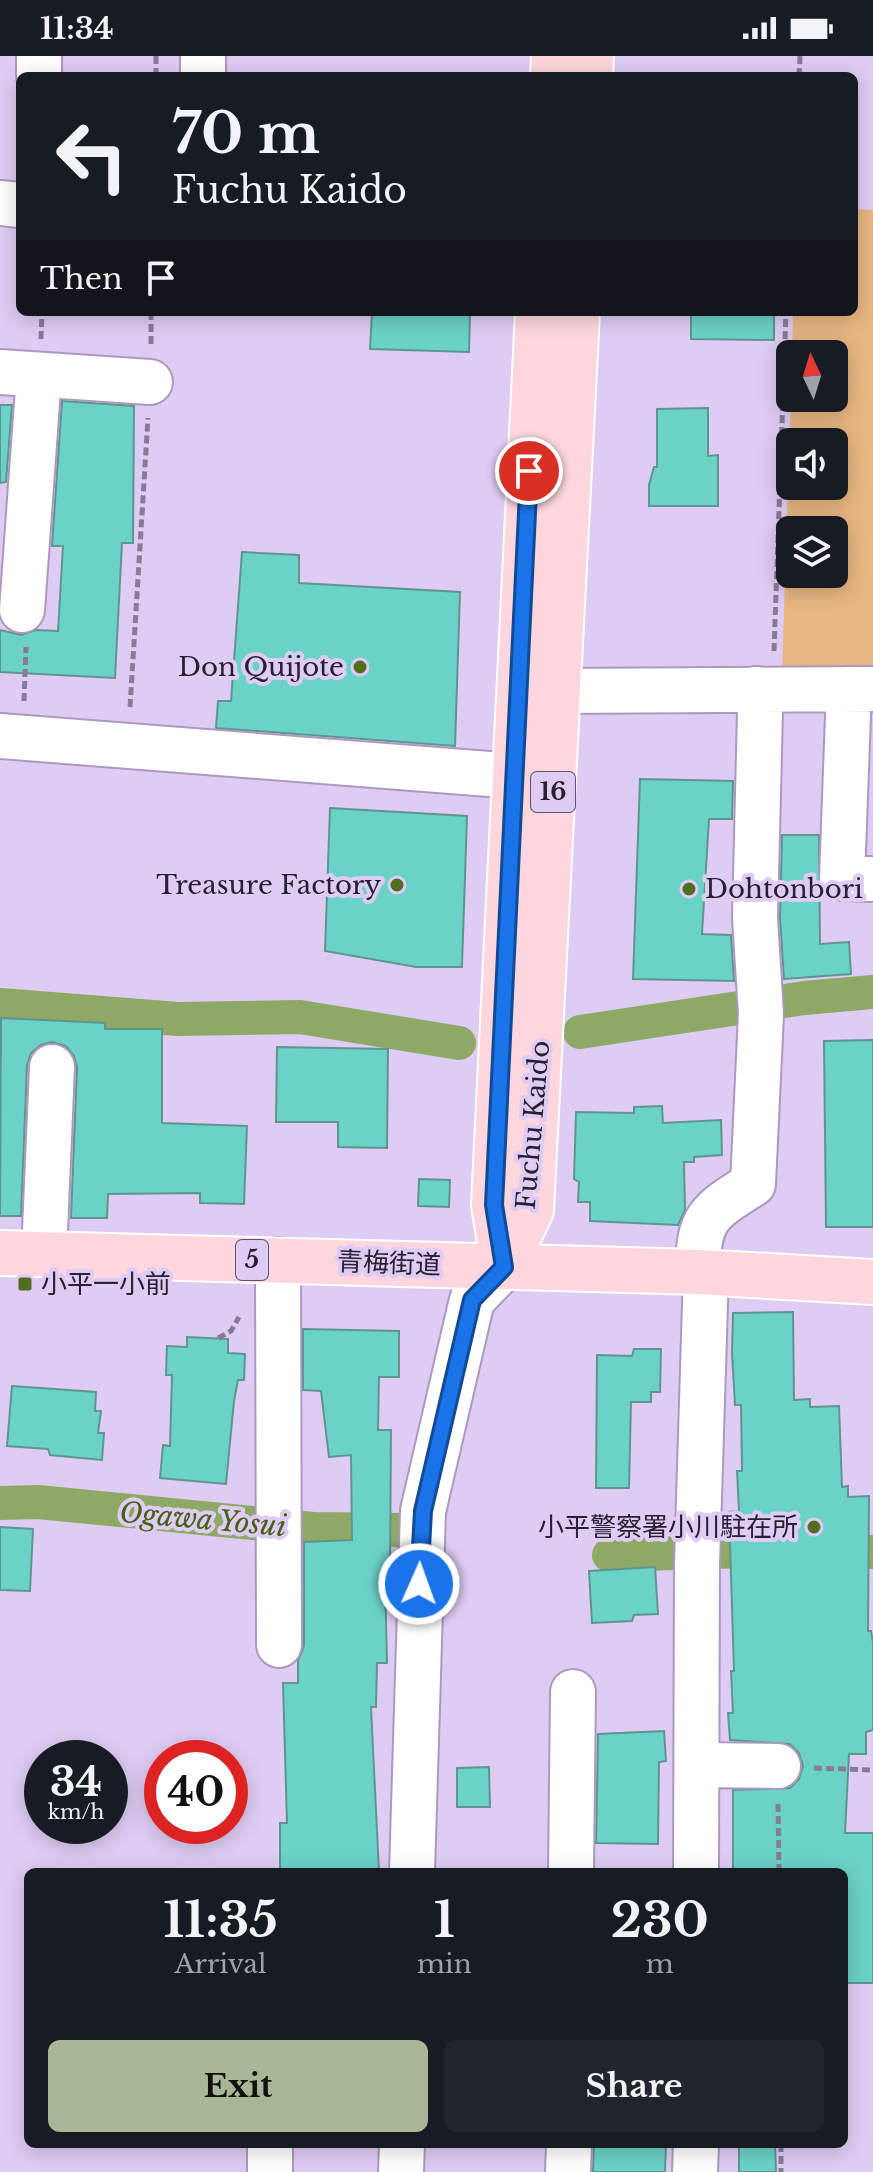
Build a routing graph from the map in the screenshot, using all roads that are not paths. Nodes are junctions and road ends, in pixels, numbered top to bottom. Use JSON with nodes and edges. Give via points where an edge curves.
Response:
{"nodes":[{"id":1,"x":538,"y":316,"type":"edge"},
{"id":2,"x":577,"y":316,"type":"edge"},
{"id":3,"x":20,"y":373,"type":"edge"},
{"id":4,"x":150,"y":382,"type":"road end"},
{"id":5,"x":15,"y":583,"type":"edge"},
{"id":6,"x":764,"y":689,"type":"junction"},
{"id":7,"x":861,"y":689,"type":"edge"},
{"id":8,"x":558,"y":691,"type":"junction"},
{"id":9,"x":11,"y":737,"type":"edge"},
{"id":10,"x":515,"y":776,"type":"junction"},
{"id":11,"x":870,"y":879,"type":"dead end"},
{"id":12,"x":52,"y":1067,"type":"dead end"},
{"id":13,"x":0,"y":1253,"type":"edge"},
{"id":14,"x":44,"y":1254,"type":"junction"},
{"id":15,"x":278,"y":1260,"type":"junction"},
{"id":16,"x":504,"y":1267,"type":"junction"},
{"id":17,"x":702,"y":1272,"type":"junction"},
{"id":18,"x":873,"y":1282,"type":"edge"},
{"id":19,"x":279,"y":1645,"type":"dead end"},
{"id":20,"x":573,"y":1692,"type":"dead end"},
{"id":21,"x":697,"y":1765,"type":"junction"},
{"id":22,"x":778,"y":1766,"type":"dead end"},
{"id":23,"x":412,"y":1868,"type":"edge"},
{"id":24,"x":571,"y":1868,"type":"edge"},
{"id":25,"x":696,"y":1868,"type":"edge"},
{"id":26,"x":270,"y":2148,"type":"edge"},
{"id":27,"x":402,"y":2148,"type":"edge"},
{"id":28,"x":569,"y":2148,"type":"edge"},
{"id":29,"x":696,"y":2148,"type":"edge"},
{"id":30,"x":270,"y":2172,"type":"edge"},
{"id":31,"x":401,"y":2172,"type":"edge"},
{"id":32,"x":568,"y":2172,"type":"edge"},
{"id":33,"x":695,"y":2172,"type":"edge"}],
"edges":[{"from":1,"to":10,"type":"main road","name":"Fuchu Kaido","number":"16"},
{"from":2,"to":8,"type":"main road","name":"Fuchu Kaido","number":"16"},
{"from":3,"to":4,"type":"street"},
{"from":3,"to":5,"type":"street"},
{"from":6,"to":7,"type":"street"},
{"from":6,"to":8,"type":"street"},
{"from":6,"to":17,"type":"street","via":[[753,1184],[717,1206],[698,1234]]},
{"from":7,"to":11,"type":"street","via":[[842,878]]},
{"from":8,"to":16,"type":"main road","name":"Fuchu Kaido","number":"16","via":[[531,1210]]},
{"from":9,"to":10,"type":"street"},
{"from":10,"to":16,"type":"main road","name":"Fuchu Kaido","number":"16","via":[[494,1205]]},
{"from":12,"to":14,"type":"street"},
{"from":13,"to":14,"type":"main road","name":"青梅街道","number":"5"},
{"from":14,"to":15,"type":"main road","name":"青梅街道","number":"5"},
{"from":15,"to":16,"type":"main road","name":"青梅街道","number":"5"},
{"from":15,"to":19,"type":"street"},
{"from":16,"to":17,"type":"main road","name":"青梅街道","number":"5"},
{"from":16,"to":23,"type":"street","via":[[472,1300],[423,1511]]},
{"from":17,"to":18,"type":"main road","name":"青梅街道","number":"5"},
{"from":17,"to":21,"type":"street"},
{"from":20,"to":24,"type":"street"},
{"from":21,"to":22,"type":"street"},
{"from":21,"to":25,"type":"street"},
{"from":26,"to":30,"type":"street"},
{"from":27,"to":31,"type":"street"},
{"from":28,"to":32,"type":"street"},
{"from":29,"to":33,"type":"street"}]}
